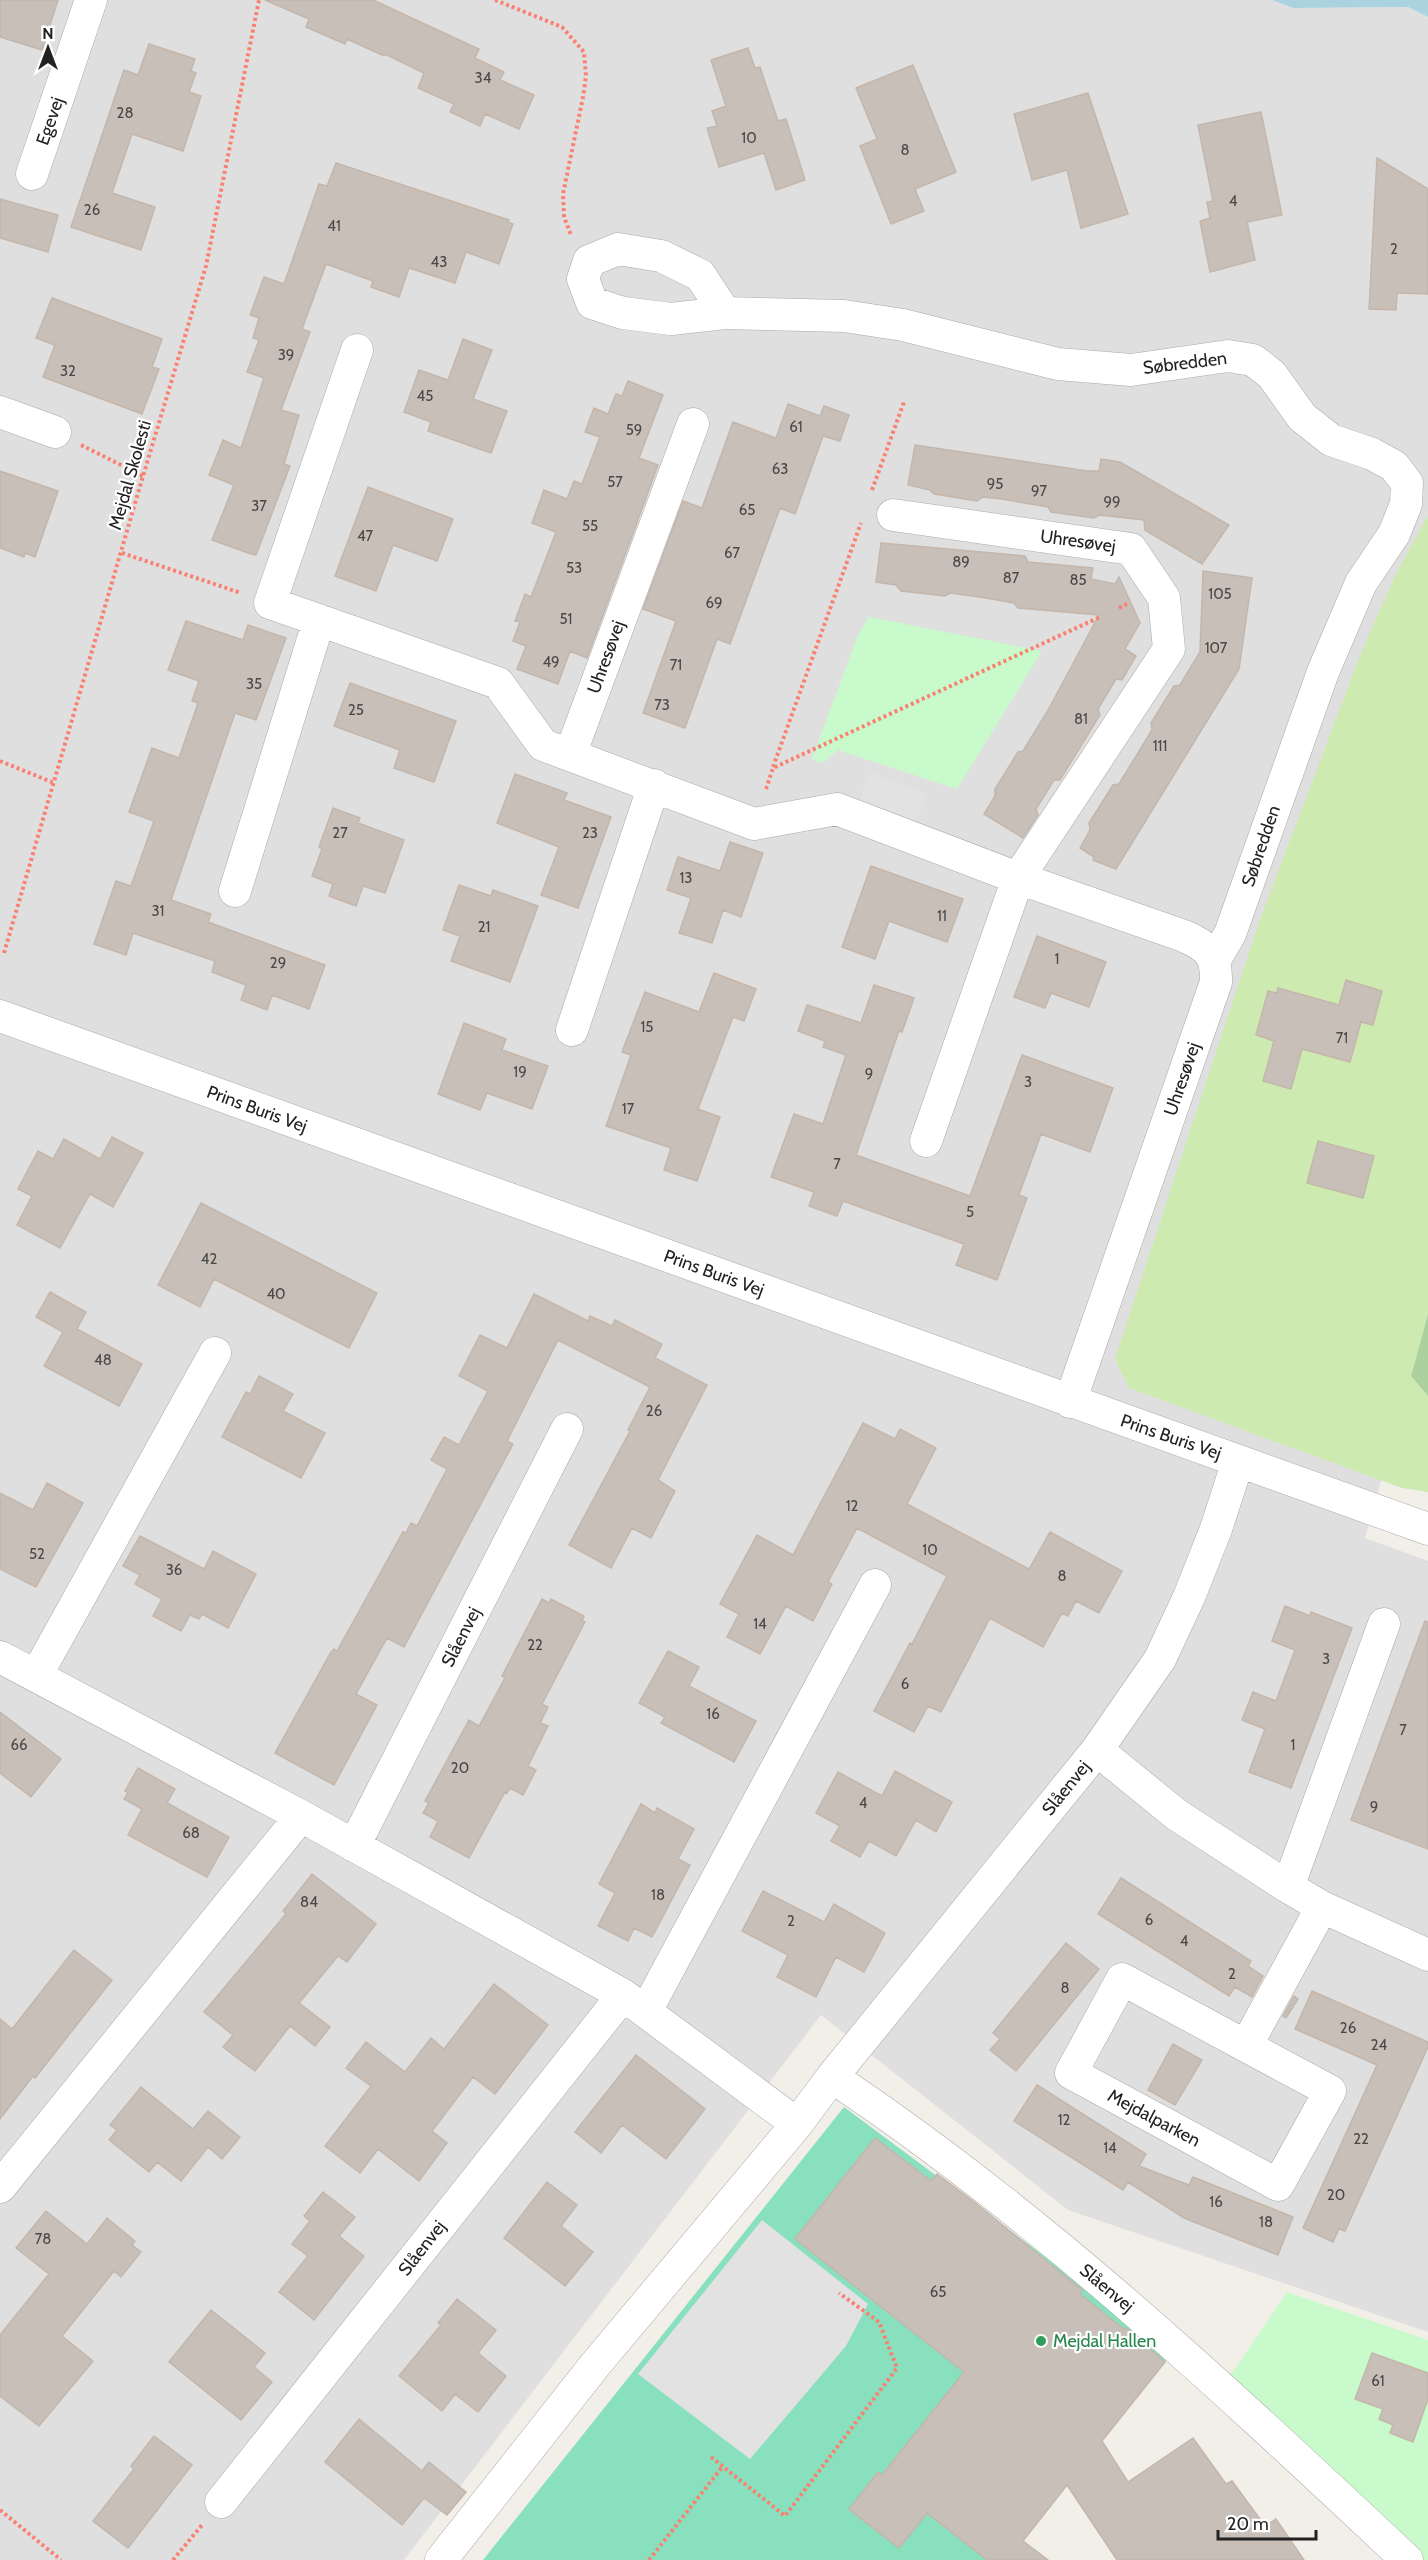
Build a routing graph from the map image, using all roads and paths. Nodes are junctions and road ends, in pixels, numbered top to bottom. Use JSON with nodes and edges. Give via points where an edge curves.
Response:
{"nodes":[{"id":1,"x":91,"y":0,"type":"edge"},
{"id":2,"x":259,"y":0,"type":"edge"},
{"id":3,"x":495,"y":0,"type":"edge"},
{"id":4,"x":32,"y":174,"type":"dead end"},
{"id":5,"x":589,"y":261,"type":"junction"},
{"id":6,"x":725,"y":313,"type":"junction"},
{"id":7,"x":357,"y":350,"type":"dead end"},
{"id":8,"x":904,"y":402,"type":"dead end"},
{"id":9,"x":0,"y":412,"type":"edge"},
{"id":10,"x":693,"y":424,"type":"dead end"},
{"id":11,"x":55,"y":432,"type":"joint"},
{"id":12,"x":142,"y":476,"type":"junction"},
{"id":13,"x":875,"y":510,"type":"junction"},
{"id":14,"x":122,"y":553,"type":"junction"},
{"id":15,"x":270,"y":603,"type":"junction"},
{"id":16,"x":1100,"y":617,"type":"dead end"},
{"id":17,"x":318,"y":620,"type":"junction"},
{"id":18,"x":570,"y":754,"type":"junction"},
{"id":19,"x":0,"y":761,"type":"edge"},
{"id":20,"x":773,"y":768,"type":"junction"},
{"id":21,"x":54,"y":783,"type":"junction"},
{"id":22,"x":654,"y":785,"type":"junction"},
{"id":23,"x":754,"y":824,"type":"junction"},
{"id":24,"x":1018,"y":878,"type":"junction"},
{"id":25,"x":235,"y":891,"type":"dead end"},
{"id":26,"x":4,"y":953,"type":"dead end"},
{"id":27,"x":1214,"y":961,"type":"junction"},
{"id":28,"x":0,"y":1016,"type":"edge"},
{"id":29,"x":572,"y":1030,"type":"dead end"},
{"id":30,"x":926,"y":1141,"type":"dead end"},
{"id":31,"x":214,"y":1353,"type":"dead end"},
{"id":32,"x":1070,"y":1402,"type":"junction"},
{"id":33,"x":567,"y":1429,"type":"dead end"},
{"id":34,"x":1238,"y":1461,"type":"junction"},
{"id":35,"x":1428,"y":1529,"type":"edge"},
{"id":36,"x":875,"y":1585,"type":"dead end"},
{"id":37,"x":1384,"y":1624,"type":"dead end"},
{"id":38,"x":0,"y":1657,"type":"edge"},
{"id":39,"x":36,"y":1676,"type":"junction"},
{"id":40,"x":1097,"y":1750,"type":"junction"},
{"id":41,"x":301,"y":1816,"type":"junction"},
{"id":42,"x":354,"y":1846,"type":"junction"},
{"id":43,"x":1288,"y":1887,"type":"junction"},
{"id":44,"x":1322,"y":1906,"type":"junction"},
{"id":45,"x":1428,"y":1955,"type":"edge"},
{"id":46,"x":634,"y":2003,"type":"junction"},
{"id":47,"x":1246,"y":2046,"type":"junction"},
{"id":48,"x":832,"y":2077,"type":"junction"},
{"id":49,"x":797,"y":2124,"type":"junction"},
{"id":50,"x":0,"y":2187,"type":"edge"},
{"id":51,"x":839,"y":2293,"type":"dead end"},
{"id":52,"x":711,"y":2457,"type":"dead end"},
{"id":53,"x":723,"y":2466,"type":"junction"},
{"id":54,"x":222,"y":2502,"type":"joint"},
{"id":55,"x":0,"y":2510,"type":"edge"},
{"id":56,"x":1396,"y":2555,"type":"edge"},
{"id":57,"x":61,"y":2560,"type":"edge"},
{"id":58,"x":173,"y":2560,"type":"edge"},
{"id":59,"x":441,"y":2560,"type":"edge"},
{"id":60,"x":649,"y":2560,"type":"edge"}],
"edges":[{"from":1,"to":4,"type":"street","name":"Egevej"},
{"from":2,"to":12,"type":"path","name":"Mejdal Skolesti","via":[[206,266]]},
{"from":3,"to":5,"type":"path","via":[[562,27],[584,52],[583,98],[563,194],[568,231]]},
{"from":5,"to":6,"type":"street","via":[[618,249],[661,256],[700,275]]},
{"from":5,"to":6,"type":"street","name":"Søbredden","via":[[583,279],[592,303],[623,314],[671,319]]},
{"from":6,"to":27,"type":"street","name":"Søbredden","via":[[844,316],[903,325],[1058,364],[1089,367],[1131,370],[1228,356],[1253,360],[1272,375],[1302,417],[1331,440],[1394,466],[1407,483],[1406,504],[1394,534],[1361,583],[1323,672],[1230,934]]},
{"from":7,"to":15,"type":"street"},
{"from":8,"to":13,"type":"path"},
{"from":9,"to":11,"type":"street"},
{"from":10,"to":18,"type":"street","name":"Uhresøvej"},
{"from":11,"to":12,"type":"path"},
{"from":12,"to":14,"type":"path","name":"Mejdal Skolesti"},
{"from":13,"to":20,"type":"path"},
{"from":13,"to":24,"type":"street","name":"Uhresøvej","via":[[1131,549],[1164,598],[1169,649]]},
{"from":14,"to":15,"type":"path"},
{"from":14,"to":21,"type":"path","name":"Mejdal Skolesti"},
{"from":15,"to":17,"type":"street"},
{"from":16,"to":20,"type":"path"},
{"from":17,"to":18,"type":"street","via":[[498,684],[543,745]]},
{"from":17,"to":25,"type":"street"},
{"from":18,"to":22,"type":"street"},
{"from":19,"to":21,"type":"path"},
{"from":20,"to":23,"type":"path"},
{"from":21,"to":26,"type":"path","name":"Mejdal Skolesti"},
{"from":22,"to":23,"type":"street"},
{"from":22,"to":29,"type":"street"},
{"from":23,"to":24,"type":"street","via":[[837,809]]},
{"from":24,"to":27,"type":"street","via":[[1184,936],[1202,944]]},
{"from":24,"to":30,"type":"street","name":"Uhresøvej"},
{"from":27,"to":32,"type":"street","name":"Uhresøvej","via":[[1216,982]]},
{"from":28,"to":32,"type":"street","name":"Prins Buris Vej"},
{"from":31,"to":39,"type":"street"},
{"from":32,"to":34,"type":"street","name":"Prins Buris Vej"},
{"from":33,"to":42,"type":"street","name":"Slåenvej"},
{"from":34,"to":35,"type":"street","name":"Prins Buris Vej"},
{"from":34,"to":40,"type":"street","name":"Slåenvej","via":[[1216,1529],[1160,1659]]},
{"from":36,"to":46,"type":"street","name":"Slåenvej"},
{"from":37,"to":43,"type":"street"},
{"from":38,"to":39,"type":"street"},
{"from":39,"to":41,"type":"street"},
{"from":40,"to":43,"type":"street","via":[[1177,1815]]},
{"from":40,"to":48,"type":"street","name":"Slåenvej"},
{"from":41,"to":42,"type":"street"},
{"from":41,"to":50,"type":"street"},
{"from":42,"to":46,"type":"street"},
{"from":43,"to":44,"type":"street"},
{"from":44,"to":45,"type":"street"},
{"from":44,"to":47,"type":"street"},
{"from":46,"to":49,"type":"street"},
{"from":46,"to":54,"type":"street","name":"Slåenvej"},
{"from":47,"to":47,"type":"street","name":"Mejdalparken","via":[[1122,1979],[1071,2073],[1278,2185],[1330,2091]]},
{"from":48,"to":49,"type":"street","name":"Slåenvej"},
{"from":48,"to":56,"type":"street","name":"Slåenvej","via":[[999,2198],[1161,2333]]},
{"from":49,"to":59,"type":"street","name":"Slåenvej","via":[[595,2365]]},
{"from":51,"to":53,"type":"path","via":[[879,2322],[897,2368],[785,2516]]},
{"from":52,"to":53,"type":"path"},
{"from":53,"to":60,"type":"path"},
{"from":54,"to":58,"type":"path"},
{"from":55,"to":57,"type":"path"}]}
